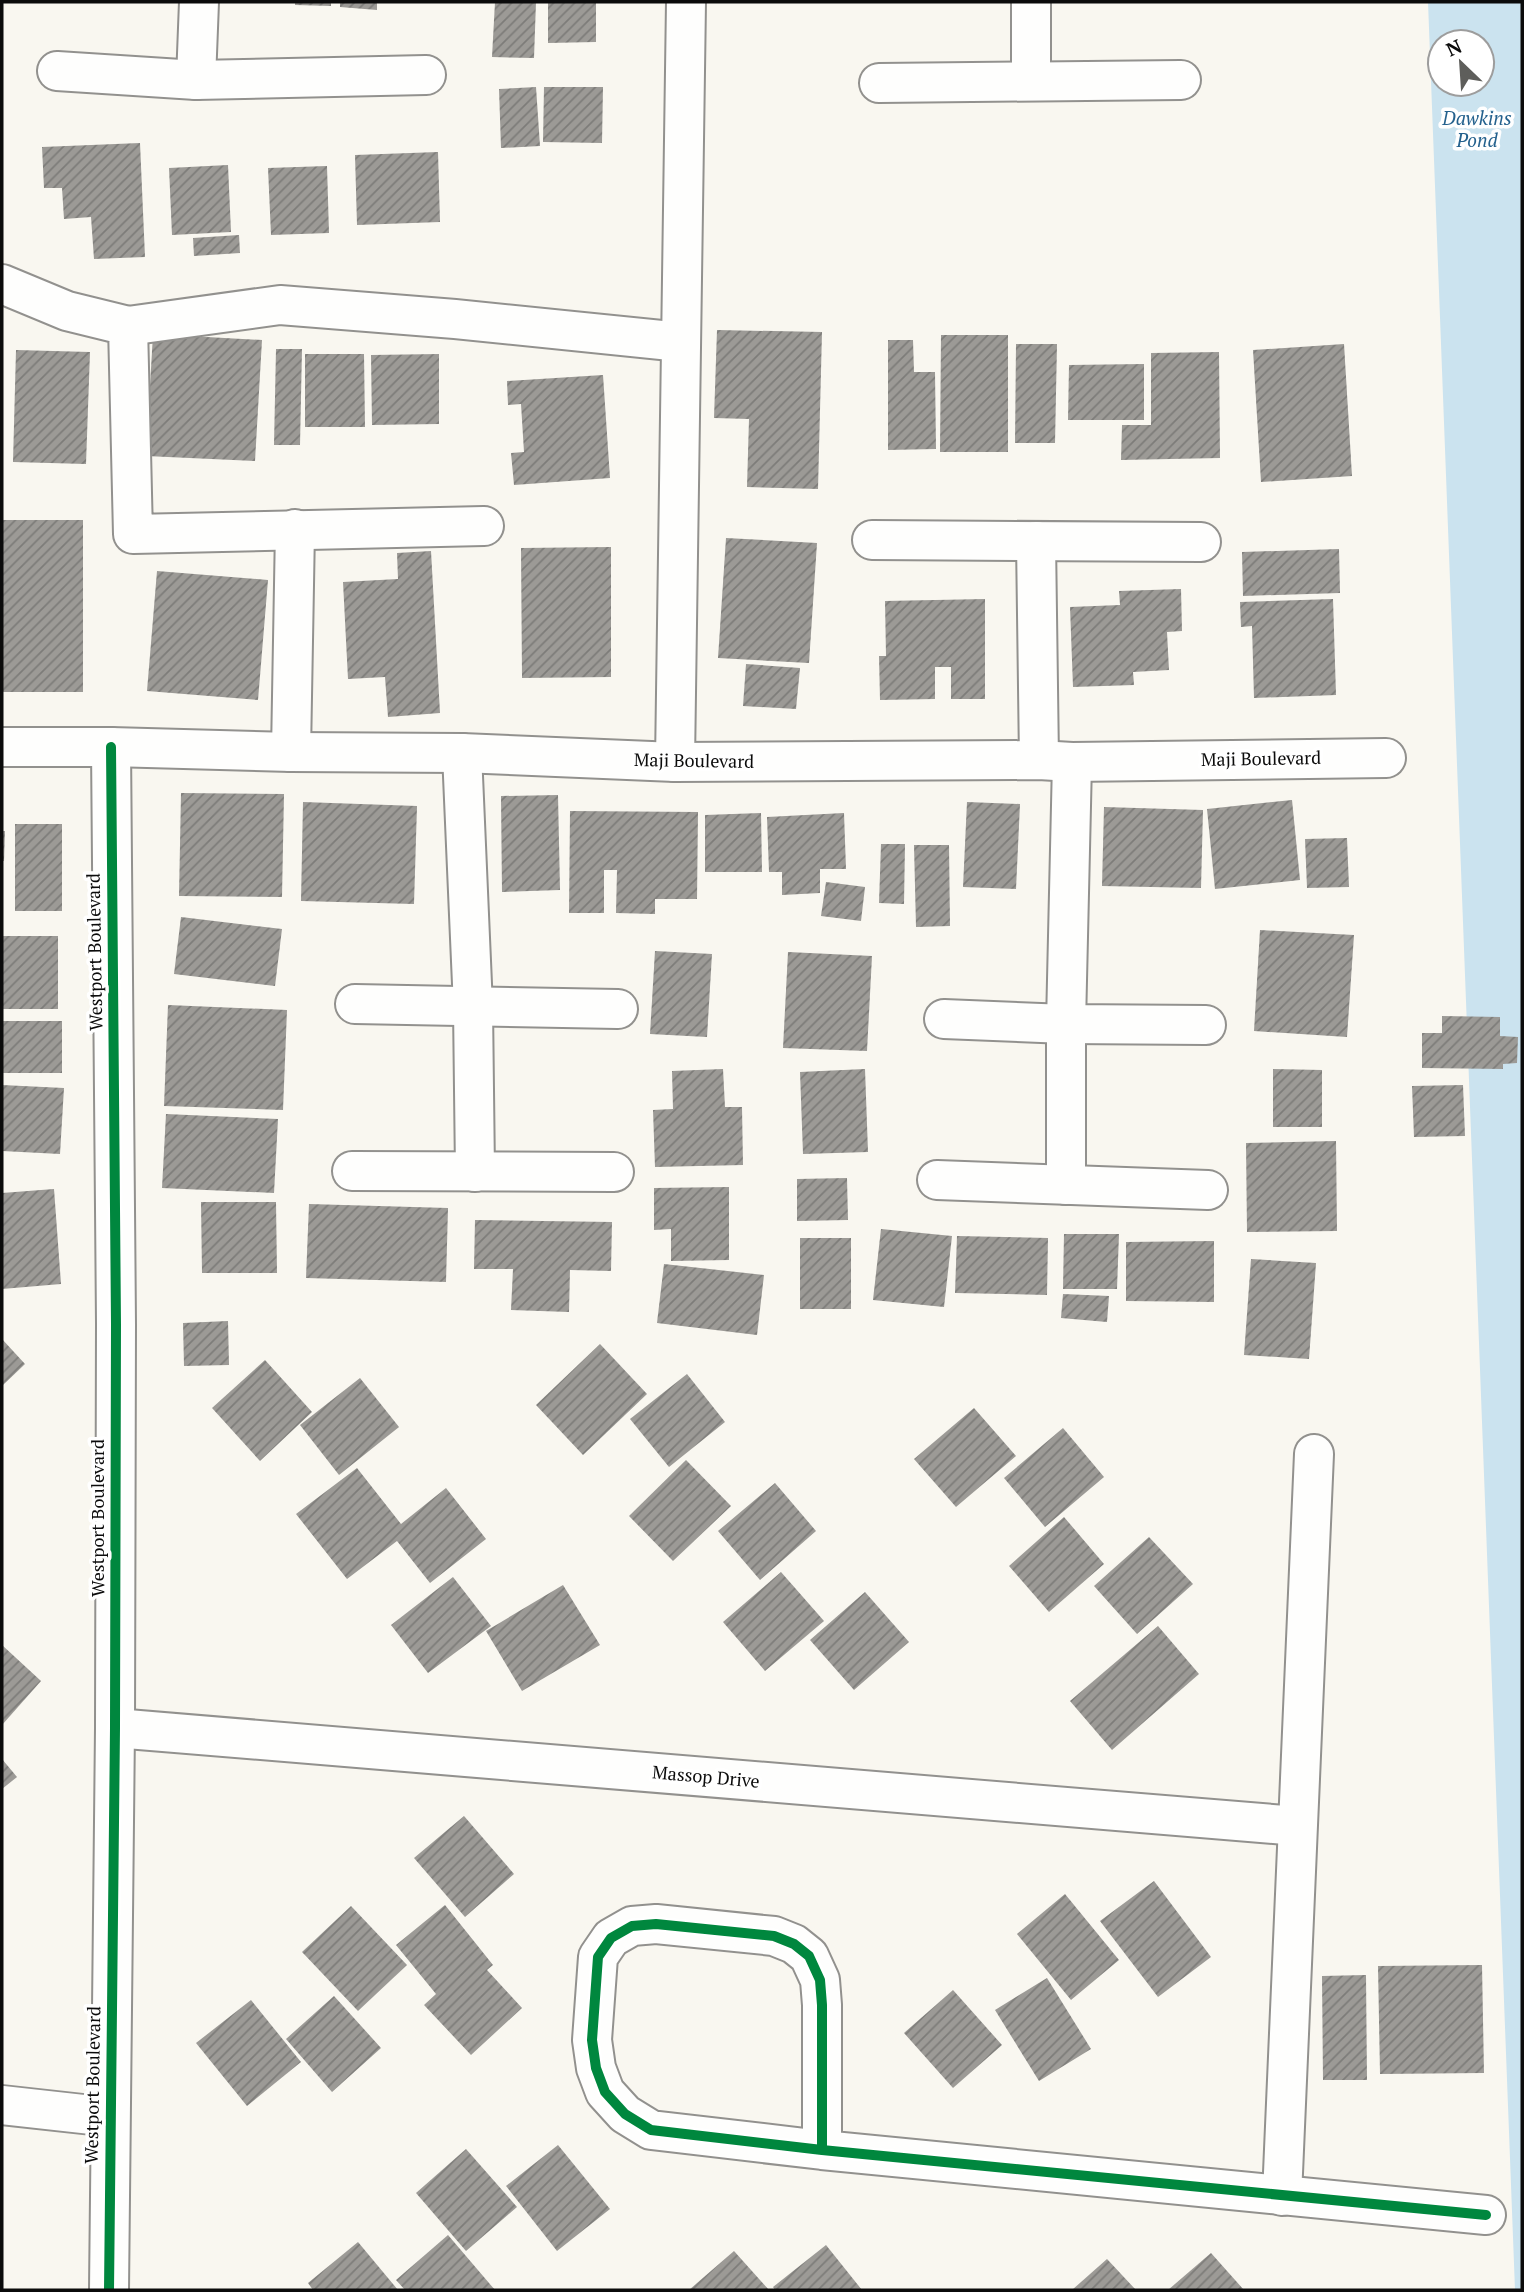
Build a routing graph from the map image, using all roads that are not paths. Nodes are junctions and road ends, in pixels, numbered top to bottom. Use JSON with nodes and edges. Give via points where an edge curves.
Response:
{"nodes":[{"id":1,"x":199,"y":2,"type":"edge"},
{"id":2,"x":686,"y":2,"type":"edge"},
{"id":3,"x":1031,"y":2,"type":"edge"},
{"id":4,"x":57,"y":71,"type":"dead end"},
{"id":5,"x":426,"y":75,"type":"dead end"},
{"id":6,"x":196,"y":80,"type":"junction"},
{"id":7,"x":1031,"y":80,"type":"junction"},
{"id":8,"x":1181,"y":80,"type":"dead end"},
{"id":9,"x":879,"y":83,"type":"dead end"},
{"id":10,"x":2,"y":284,"type":"edge"},
{"id":11,"x":128,"y":326,"type":"junction"},
{"id":12,"x":681,"y":342,"type":"junction"},
{"id":13,"x":484,"y":526,"type":"dead end"},
{"id":14,"x":295,"y":529,"type":"junction"},
{"id":15,"x":872,"y":540,"type":"dead end"},
{"id":16,"x":1036,"y":541,"type":"junction"},
{"id":17,"x":1200,"y":542,"type":"dead end"},
{"id":18,"x":2,"y":747,"type":"edge"},
{"id":19,"x":111,"y":747,"type":"junction"},
{"id":20,"x":291,"y":752,"type":"junction"},
{"id":21,"x":463,"y":753,"type":"junction"},
{"id":22,"x":1386,"y":758,"type":"dead end"},
{"id":23,"x":1055,"y":761,"type":"junction"},
{"id":24,"x":675,"y":762,"type":"junction"},
{"id":25,"x":355,"y":1004,"type":"dead end"},
{"id":26,"x":473,"y":1007,"type":"junction"},
{"id":27,"x":618,"y":1009,"type":"dead end"},
{"id":28,"x":944,"y":1019,"type":"dead end"},
{"id":29,"x":1066,"y":1024,"type":"junction"},
{"id":30,"x":1206,"y":1025,"type":"dead end"},
{"id":31,"x":352,"y":1171,"type":"dead end"},
{"id":32,"x":475,"y":1172,"type":"junction"},
{"id":33,"x":614,"y":1172,"type":"dead end"},
{"id":34,"x":937,"y":1180,"type":"dead end"},
{"id":35,"x":1066,"y":1185,"type":"junction"},
{"id":36,"x":1208,"y":1190,"type":"dead end"},
{"id":37,"x":1314,"y":1454,"type":"dead end"},
{"id":38,"x":115,"y":1728,"type":"junction"},
{"id":39,"x":1297,"y":1826,"type":"junction"},
{"id":40,"x":2,"y":2105,"type":"edge"},
{"id":41,"x":110,"y":2117,"type":"junction"},
{"id":42,"x":822,"y":2150,"type":"junction"},
{"id":43,"x":1282,"y":2196,"type":"junction"},
{"id":44,"x":1486,"y":2215,"type":"dead end"},
{"id":45,"x":109,"y":2290,"type":"edge"}],
"edges":[{"from":1,"to":6,"type":"street"},
{"from":2,"to":12,"type":"street"},
{"from":3,"to":7,"type":"street"},
{"from":4,"to":6,"type":"street"},
{"from":5,"to":6,"type":"street"},
{"from":7,"to":8,"type":"street"},
{"from":7,"to":9,"type":"street"},
{"from":10,"to":11,"type":"street","via":[[67,311]]},
{"from":11,"to":12,"type":"street","via":[[280,305]]},
{"from":11,"to":14,"type":"street","via":[[133,534]]},
{"from":12,"to":24,"type":"street"},
{"from":13,"to":14,"type":"street"},
{"from":14,"to":20,"type":"street"},
{"from":15,"to":16,"type":"street"},
{"from":16,"to":17,"type":"street"},
{"from":16,"to":23,"type":"street"},
{"from":18,"to":19,"type":"street","name":"Maji Boulevard"},
{"from":19,"to":20,"type":"street","name":"Maji Boulevard"},
{"from":19,"to":38,"type":"street","name":"Westport Boulevard"},
{"from":20,"to":21,"type":"street","name":"Maji Boulevard"},
{"from":21,"to":24,"type":"street","name":"Maji Boulevard"},
{"from":21,"to":26,"type":"street"},
{"from":22,"to":23,"type":"street","name":"Maji Boulevard"},
{"from":23,"to":24,"type":"street","name":"Maji Boulevard"},
{"from":23,"to":29,"type":"street"},
{"from":25,"to":26,"type":"street"},
{"from":26,"to":27,"type":"street"},
{"from":26,"to":32,"type":"street"},
{"from":28,"to":29,"type":"street"},
{"from":29,"to":30,"type":"street"},
{"from":29,"to":35,"type":"street"},
{"from":31,"to":32,"type":"street"},
{"from":32,"to":33,"type":"street"},
{"from":34,"to":35,"type":"street"},
{"from":35,"to":36,"type":"street"},
{"from":37,"to":39,"type":"street"},
{"from":38,"to":39,"type":"street","name":"Massop Drive"},
{"from":38,"to":41,"type":"street","name":"Westport Boulevard"},
{"from":39,"to":43,"type":"street"},
{"from":40,"to":41,"type":"street"},
{"from":41,"to":45,"type":"street","name":"Westport Boulevard"},
{"from":42,"to":42,"type":"street","via":[[822,2005],[820,1980],[809,1956],[774,1936],[656,1924],[632,1926],[611,1938],[598,1957],[592,2040],[605,2092],[625,2114],[652,2130]]},
{"from":42,"to":43,"type":"street"},
{"from":43,"to":44,"type":"street"}]}
